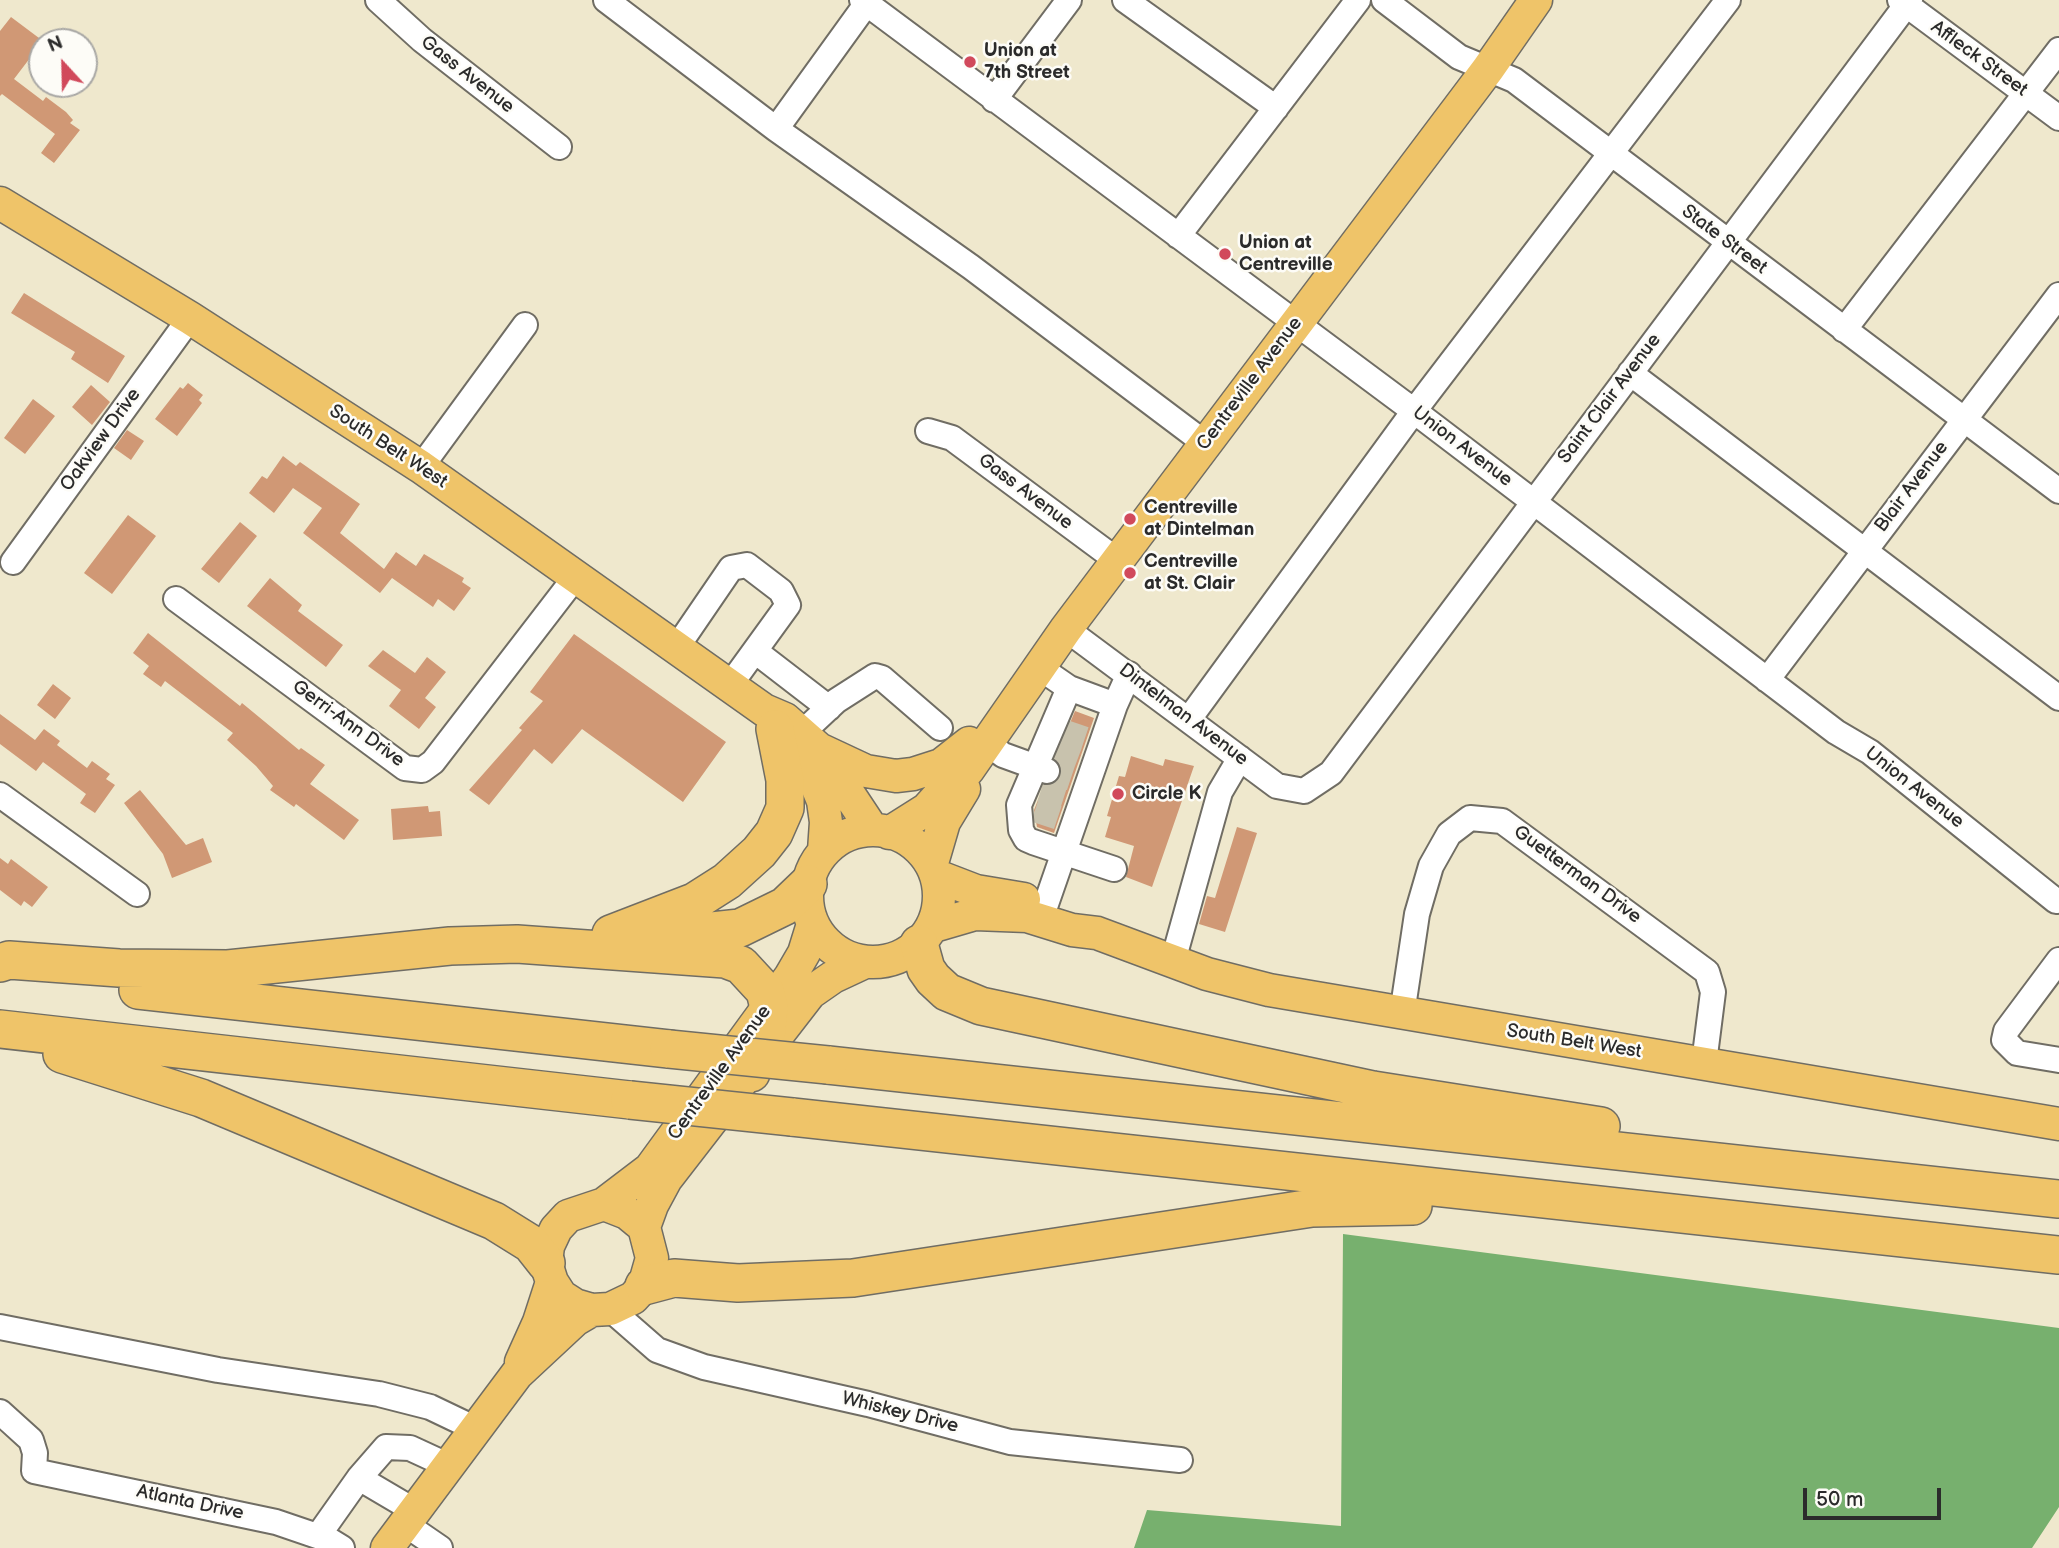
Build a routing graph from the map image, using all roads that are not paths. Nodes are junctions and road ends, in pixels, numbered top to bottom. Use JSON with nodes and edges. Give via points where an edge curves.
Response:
{"nodes":[{"id":1,"x":606,"y":0,"type":"edge"},
{"id":2,"x":1069,"y":0,"type":"edge"},
{"id":3,"x":1125,"y":0,"type":"edge"},
{"id":4,"x":1358,"y":0,"type":"edge"},
{"id":5,"x":1384,"y":0,"type":"edge"},
{"id":6,"x":1535,"y":0,"type":"edge"},
{"id":7,"x":1728,"y":0,"type":"edge"},
{"id":8,"x":865,"y":2,"type":"edge"},
{"id":9,"x":1905,"y":2,"type":"edge"},
{"id":10,"x":388,"y":3,"type":"edge"},
{"id":11,"x":2059,"y":50,"type":"edge"},
{"id":12,"x":1488,"y":69,"type":"junction"},
{"id":13,"x":2025,"y":92,"type":"junction"},
{"id":14,"x":994,"y":100,"type":"junction"},
{"id":15,"x":1276,"y":108,"type":"junction"},
{"id":16,"x":2059,"y":118,"type":"edge"},
{"id":17,"x":776,"y":128,"type":"junction"},
{"id":18,"x":559,"y":147,"type":"dead end"},
{"id":19,"x":1610,"y":153,"type":"junction"},
{"id":20,"x":0,"y":203,"type":"edge"},
{"id":21,"x":1178,"y":236,"type":"junction"},
{"id":22,"x":1726,"y":243,"type":"junction"},
{"id":23,"x":2059,"y":295,"type":"edge"},
{"id":24,"x":190,"y":318,"type":"junction"},
{"id":25,"x":1296,"y":323,"type":"junction"},
{"id":26,"x":525,"y":325,"type":"dead end"},
{"id":27,"x":1844,"y":330,"type":"junction"},
{"id":28,"x":1630,"y":373,"type":"junction"},
{"id":29,"x":1413,"y":411,"type":"junction"},
{"id":30,"x":1964,"y":419,"type":"junction"},
{"id":31,"x":928,"y":431,"type":"dead end"},
{"id":32,"x":1206,"y":444,"type":"junction"},
{"id":33,"x":421,"y":467,"type":"junction"},
{"id":34,"x":2059,"y":491,"type":"edge"},
{"id":35,"x":1533,"y":501,"type":"junction"},
{"id":36,"x":1864,"y":549,"type":"junction"},
{"id":37,"x":1118,"y":561,"type":"junction"},
{"id":38,"x":13,"y":562,"type":"dead end"},
{"id":39,"x":577,"y":575,"type":"junction"},
{"id":40,"x":176,"y":599,"type":"dead end"},
{"id":41,"x":1066,"y":629,"type":"junction"},
{"id":42,"x":677,"y":647,"type":"junction"},
{"id":43,"x":755,"y":651,"type":"junction"},
{"id":44,"x":1040,"y":668,"type":"junction"},
{"id":45,"x":1129,"y":674,"type":"junction"},
{"id":46,"x":1767,"y":680,"type":"junction"},
{"id":47,"x":730,"y":685,"type":"junction"},
{"id":48,"x":1069,"y":688,"type":"junction"},
{"id":49,"x":2059,"y":698,"type":"edge"},
{"id":50,"x":1115,"y":705,"type":"junction"},
{"id":51,"x":829,"y":708,"type":"junction"},
{"id":52,"x":1189,"y":719,"type":"junction"},
{"id":53,"x":940,"y":728,"type":"dead end"},
{"id":54,"x":790,"y":733,"type":"junction"},
{"id":55,"x":993,"y":736,"type":"junction"},
{"id":56,"x":1240,"y":758,"type":"junction"},
{"id":57,"x":1041,"y":768,"type":"junction"},
{"id":58,"x":968,"y":770,"type":"junction"},
{"id":59,"x":1304,"y":791,"type":"joint"},
{"id":60,"x":0,"y":794,"type":"edge"},
{"id":61,"x":880,"y":831,"type":"junction"},
{"id":62,"x":824,"y":851,"type":"junction"},
{"id":63,"x":1063,"y":855,"type":"junction"},
{"id":64,"x":1114,"y":869,"type":"dead end"},
{"id":65,"x":934,"y":870,"type":"junction"},
{"id":66,"x":808,"y":884,"type":"junction"},
{"id":67,"x":137,"y":894,"type":"dead end"},
{"id":68,"x":2056,"y":901,"type":"dead end"},
{"id":69,"x":1046,"y":904,"type":"junction"},
{"id":70,"x":813,"y":924,"type":"junction"},
{"id":71,"x":1097,"y":933,"type":"junction"},
{"id":72,"x":611,"y":934,"type":"junction"},
{"id":73,"x":927,"y":935,"type":"junction"},
{"id":74,"x":517,"y":944,"type":"junction"},
{"id":75,"x":2059,"y":960,"type":"edge"},
{"id":76,"x":1173,"y":961,"type":"junction"},
{"id":77,"x":863,"y":962,"type":"junction"},
{"id":78,"x":0,"y":963,"type":"edge"},
{"id":79,"x":0,"y":975,"type":"edge"},
{"id":80,"x":769,"y":1008,"type":"junction"},
{"id":81,"x":1402,"y":1014,"type":"junction"},
{"id":82,"x":4,"y":1029,"type":"edge"},
{"id":83,"x":2059,"y":1060,"type":"edge"},
{"id":84,"x":1704,"y":1063,"type":"junction"},
{"id":85,"x":751,"y":1073,"type":"junction"},
{"id":86,"x":2059,"y":1124,"type":"edge"},
{"id":87,"x":1760,"y":1167,"type":"junction"},
{"id":88,"x":2059,"y":1199,"type":"edge"},
{"id":89,"x":604,"y":1204,"type":"junction"},
{"id":90,"x":1724,"y":1218,"type":"junction"},
{"id":91,"x":644,"y":1227,"type":"junction"},
{"id":92,"x":2059,"y":1255,"type":"edge"},
{"id":93,"x":549,"y":1272,"type":"junction"},
{"id":94,"x":623,"y":1306,"type":"junction"},
{"id":95,"x":0,"y":1327,"type":"edge"},
{"id":96,"x":517,"y":1374,"type":"junction"},
{"id":97,"x":0,"y":1412,"type":"edge"},
{"id":98,"x":476,"y":1429,"type":"junction"},
{"id":99,"x":1180,"y":1460,"type":"dead end"},
{"id":100,"x":449,"y":1466,"type":"junction"},
{"id":101,"x":359,"y":1478,"type":"junction"},
{"id":102,"x":402,"y":1528,"type":"edge"},
{"id":103,"x":318,"y":1536,"type":"junction"},
{"id":104,"x":342,"y":1548,"type":"edge"},
{"id":105,"x":440,"y":1548,"type":"edge"}],
"edges":[{"from":1,"to":17,"type":"street"},
{"from":2,"to":14,"type":"street"},
{"from":3,"to":15,"type":"street"},
{"from":4,"to":15,"type":"street"},
{"from":5,"to":12,"type":"street","name":"State Street","via":[[1460,57]]},
{"from":6,"to":12,"type":"main road","name":"Centreville Avenue"},
{"from":7,"to":19,"type":"street"},
{"from":8,"to":14,"type":"street","name":"Union Avenue"},
{"from":8,"to":17,"type":"street"},
{"from":9,"to":13,"type":"street","name":"Affleck Street"},
{"from":9,"to":22,"type":"street","name":"Saint Clair Avenue"},
{"from":10,"to":18,"type":"street","name":"Gass Avenue","via":[[422,40]]},
{"from":11,"to":13,"type":"street"},
{"from":12,"to":19,"type":"street","name":"State Street","via":[[1514,80]]},
{"from":12,"to":25,"type":"main road","name":"Centreville Avenue"},
{"from":13,"to":16,"type":"street","name":"Affleck Street"},
{"from":13,"to":27,"type":"street"},
{"from":14,"to":21,"type":"street","name":"Union Avenue"},
{"from":15,"to":21,"type":"street"},
{"from":17,"to":32,"type":"street"},
{"from":19,"to":22,"type":"street","name":"State Street"},
{"from":19,"to":29,"type":"street"},
{"from":20,"to":24,"type":"main road","name":"South Belt West"},
{"from":21,"to":25,"type":"street","name":"Union Avenue"},
{"from":22,"to":27,"type":"street","name":"State Street"},
{"from":22,"to":28,"type":"street","name":"Saint Clair Avenue"},
{"from":23,"to":30,"type":"street","name":"Blair Avenue"},
{"from":24,"to":33,"type":"main road","name":"South Belt West"},
{"from":24,"to":38,"type":"street","name":"Oakview Drive"},
{"from":25,"to":29,"type":"street","name":"Union Avenue"},
{"from":25,"to":32,"type":"main road","name":"Centreville Avenue"},
{"from":26,"to":33,"type":"street"},
{"from":27,"to":30,"type":"street","name":"State Street"},
{"from":28,"to":35,"type":"street","name":"Saint Clair Avenue"},
{"from":28,"to":36,"type":"street"},
{"from":29,"to":35,"type":"street","name":"Union Avenue"},
{"from":29,"to":52,"type":"street"},
{"from":30,"to":34,"type":"street","name":"State Street"},
{"from":30,"to":36,"type":"street","name":"Blair Avenue"},
{"from":31,"to":37,"type":"street","name":"Gass Avenue","via":[[952,438]]},
{"from":32,"to":37,"type":"main road","name":"Centreville Avenue"},
{"from":33,"to":39,"type":"main road","name":"South Belt West"},
{"from":35,"to":46,"type":"street","name":"Union Avenue"},
{"from":35,"to":59,"type":"street","name":"Saint Clair Avenue","via":[[1331,773]]},
{"from":36,"to":46,"type":"street","name":"Blair Avenue"},
{"from":36,"to":49,"type":"street"},
{"from":37,"to":41,"type":"main road","name":"Centreville Avenue"},
{"from":39,"to":40,"type":"street","name":"Gerri-Ann Drive","via":[[422,771],[405,768]]},
{"from":39,"to":42,"type":"main road","name":"South Belt West"},
{"from":41,"to":44,"type":"main road","name":"Centreville Avenue"},
{"from":41,"to":45,"type":"street","name":"Dintelman Avenue"},
{"from":42,"to":43,"type":"street","via":[[731,568],[747,565],[781,591],[788,605]]},
{"from":42,"to":47,"type":"main road","name":"South Belt West"},
{"from":43,"to":47,"type":"street"},
{"from":43,"to":51,"type":"street"},
{"from":44,"to":48,"type":"street"},
{"from":44,"to":55,"type":"main road","name":"Centreville Avenue"},
{"from":45,"to":50,"type":"street"},
{"from":45,"to":52,"type":"street","name":"Dintelman Avenue"},
{"from":46,"to":68,"type":"street","name":"Union Avenue","via":[[1836,732],[1870,751]]},
{"from":47,"to":54,"type":"main road","name":"South Belt West"},
{"from":48,"to":50,"type":"street"},
{"from":48,"to":57,"type":"street"},
{"from":50,"to":63,"type":"street","via":[[1080,781]]},
{"from":51,"to":53,"type":"street","via":[[875,676]]},
{"from":51,"to":54,"type":"street"},
{"from":52,"to":56,"type":"street","name":"Dintelman Avenue"},
{"from":54,"to":55,"type":"main road","via":[[866,771],[896,776],[941,765],[967,744]]},
{"from":54,"to":61,"type":"main road","name":"South Belt West","via":[[833,766],[856,810]]},
{"from":54,"to":62,"type":"main road","name":"South Belt West","via":[[824,801]]},
{"from":54,"to":72,"type":"highway","via":[[785,808],[759,852],[695,902]]},
{"from":55,"to":57,"type":"street","via":[[1003,755]]},
{"from":55,"to":58,"type":"main road","name":"Centreville Avenue"},
{"from":56,"to":59,"type":"street","name":"Dintelman Avenue","via":[[1277,786]]},
{"from":56,"to":76,"type":"street","via":[[1220,792]]},
{"from":57,"to":63,"type":"street","via":[[1021,830],[1026,839]]},
{"from":58,"to":61,"type":"main road","name":"Centreville Avenue","via":[[927,809]]},
{"from":58,"to":65,"type":"main road","name":"Centreville Avenue","via":[[965,787],[944,822]]},
{"from":60,"to":67,"type":"street"},
{"from":61,"to":62,"type":"main road","via":[[845,836]]},
{"from":61,"to":65,"type":"main road","name":"South Belt West","via":[[915,845]]},
{"from":62,"to":66,"type":"main road","name":"South Belt West"},
{"from":63,"to":64,"type":"street"},
{"from":63,"to":69,"type":"street"},
{"from":65,"to":69,"type":"main road","name":"South Belt West","via":[[976,891]]},
{"from":65,"to":73,"type":"main road","via":[[939,901]]},
{"from":66,"to":70,"type":"main road"},
{"from":66,"to":72,"type":"highway","via":[[785,906],[740,928],[669,936]]},
{"from":69,"to":71,"type":"main road","name":"South Belt West","via":[[1077,917]]},
{"from":70,"to":77,"type":"main road","via":[[834,948]]},
{"from":70,"to":80,"type":"main road","name":"Centreville Avenue","via":[[804,953]]},
{"from":71,"to":73,"type":"main road","name":"South Belt West","via":[[1027,916],[975,914]]},
{"from":71,"to":76,"type":"main road","name":"South Belt West"},
{"from":72,"to":74,"type":"highway","via":[[561,932]]},
{"from":73,"to":77,"type":"main road","name":"South Belt West","via":[[891,960]]},
{"from":73,"to":87,"type":"highway","via":[[926,970],[947,992],[981,1006],[1373,1090],[1717,1145]]},
{"from":74,"to":78,"type":"highway","via":[[450,946],[228,969]]},
{"from":74,"to":80,"type":"highway","via":[[725,959],[752,974],[765,991]]},
{"from":75,"to":83,"type":"street","via":[[2004,1040],[2017,1053]]},
{"from":76,"to":81,"type":"main road","name":"South Belt West","via":[[1269,990]]},
{"from":77,"to":85,"type":"main road","name":"Centreville Avenue","via":[[810,993]]},
{"from":79,"to":87,"type":"highway","bridge":true},
{"from":80,"to":85,"type":"highway","via":[[767,1030],[755,1052]]},
{"from":80,"to":89,"type":"main road","name":"Centreville Avenue","via":[[650,1169]]},
{"from":81,"to":84,"type":"main road","name":"South Belt West"},
{"from":81,"to":84,"type":"street","name":"Guetterman Drive","via":[[1417,914],[1430,866],[1449,834],[1469,818],[1502,821],[1707,972],[1713,992]]},
{"from":82,"to":90,"type":"highway","bridge":true},
{"from":82,"to":93,"type":"highway","via":[[37,1047],[201,1098],[494,1221],[531,1244]]},
{"from":84,"to":86,"type":"main road","name":"South Belt West"},
{"from":85,"to":91,"type":"main road","name":"Centreville Avenue","via":[[666,1179]]},
{"from":87,"to":88,"type":"highway"},
{"from":89,"to":91,"type":"main road","via":[[627,1213]]},
{"from":89,"to":93,"type":"main road","name":"Centreville Avenue","via":[[568,1216],[556,1229],[548,1246]]},
{"from":90,"to":92,"type":"highway"},
{"from":90,"to":94,"type":"highway","via":[[1664,1229],[1507,1213],[1343,1205],[853,1278],[738,1283],[674,1278]]},
{"from":91,"to":94,"type":"main road","via":[[652,1258]]},
{"from":93,"to":94,"type":"main road","via":[[562,1296],[575,1306]]},
{"from":93,"to":96,"type":"main road","name":"Centreville Avenue"},
{"from":94,"to":96,"type":"main road","name":"Centreville Avenue","via":[[575,1320]]},
{"from":94,"to":99,"type":"street","name":"Whiskey Drive","via":[[657,1350],[704,1367],[1010,1442]]},
{"from":95,"to":98,"type":"street","via":[[218,1370],[379,1394],[430,1407]]},
{"from":96,"to":98,"type":"main road","name":"Centreville Avenue"},
{"from":97,"to":103,"type":"street","name":"Atlanta Drive","via":[[31,1440],[34,1471],[264,1519]]},
{"from":98,"to":100,"type":"main road","name":"Centreville Avenue"},
{"from":100,"to":101,"type":"street","via":[[410,1448],[391,1446],[379,1452]]},
{"from":100,"to":102,"type":"main road","name":"Centreville Avenue"},
{"from":101,"to":102,"type":"street"},
{"from":101,"to":103,"type":"street"},
{"from":102,"to":105,"type":"street"},
{"from":103,"to":104,"type":"street","name":"Atlanta Drive"}]}
